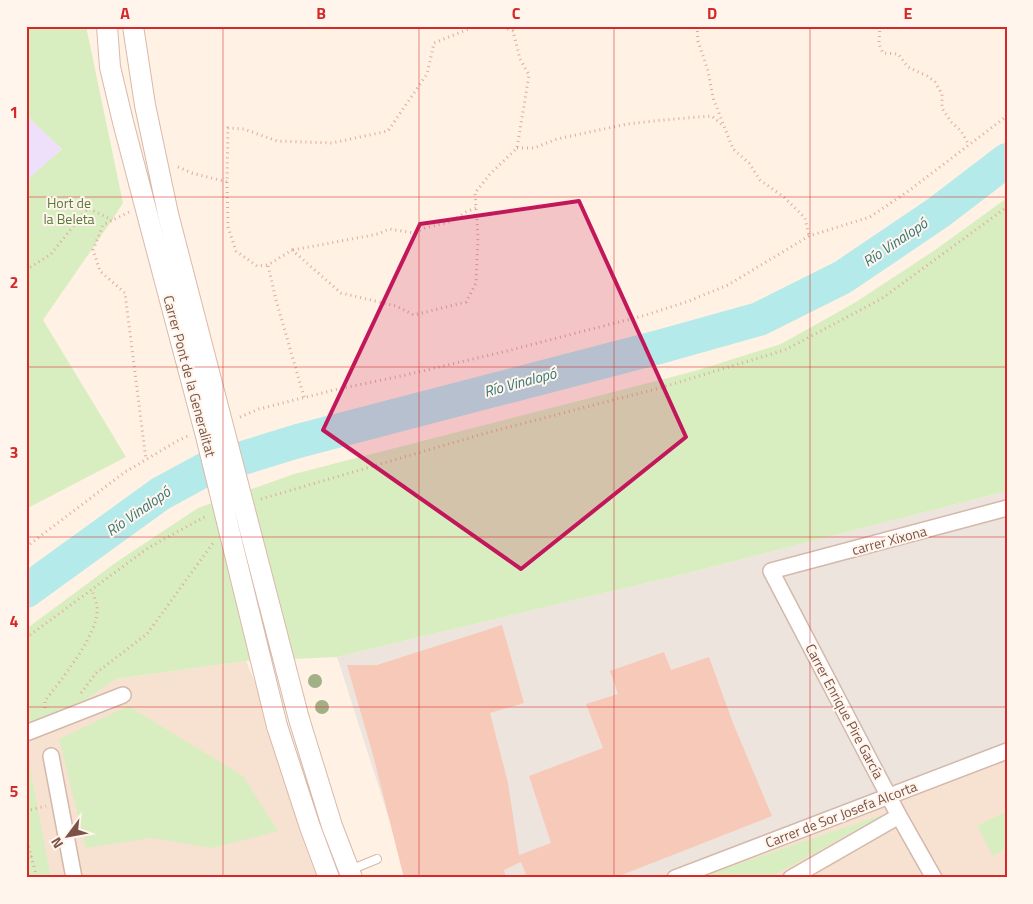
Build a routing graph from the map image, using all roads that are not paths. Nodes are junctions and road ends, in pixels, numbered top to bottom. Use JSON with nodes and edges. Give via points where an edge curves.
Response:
{"nodes":[{"id":1,"x":107,"y":26,"type":"edge"},
{"id":2,"x":134,"y":26,"type":"edge"},
{"id":3,"x":1007,"y":508,"type":"edge"},
{"id":4,"x":771,"y":571,"type":"joint"},
{"id":5,"x":123,"y":695,"type":"dead end"},
{"id":6,"x":26,"y":733,"type":"edge"},
{"id":7,"x":1007,"y":751,"type":"edge"},
{"id":8,"x":51,"y":756,"type":"dead end"},
{"id":9,"x":889,"y":796,"type":"junction"},
{"id":10,"x":899,"y":816,"type":"junction"},
{"id":11,"x":377,"y":859,"type":"dead end"},
{"id":12,"x":350,"y":874,"type":"edge"},
{"id":13,"x":74,"y":878,"type":"edge"},
{"id":14,"x":329,"y":878,"type":"edge"},
{"id":15,"x":674,"y":878,"type":"edge"},
{"id":16,"x":791,"y":878,"type":"edge"},
{"id":17,"x":934,"y":878,"type":"edge"}],
"edges":[{"from":1,"to":14,"type":"main road","name":"Carrer Pont de la Generalitat","bridge":true,"via":[[112,76],[142,216],[206,436],[277,726]]},
{"from":2,"to":12,"type":"main road","name":"Carrer Pont de la Generalitat","bridge":true,"via":[[145,106],[168,214],[299,719]]},
{"from":3,"to":4,"type":"street","name":"carrer Xixona"},
{"from":4,"to":9,"type":"street","name":"Carrer Enrique Pire García"},
{"from":5,"to":6,"type":"street"},
{"from":7,"to":9,"type":"street","name":"Carrer de Sor Josefa Alcorta"},
{"from":8,"to":13,"type":"street"},
{"from":9,"to":10,"type":"street","name":"Carrer Enrique Pire García"},
{"from":9,"to":15,"type":"street","name":"Carrer de Sor Josefa Alcorta"},
{"from":10,"to":16,"type":"street"},
{"from":10,"to":17,"type":"street","name":"Carrer Enrique Pire García"},
{"from":11,"to":12,"type":"lane"}]}
